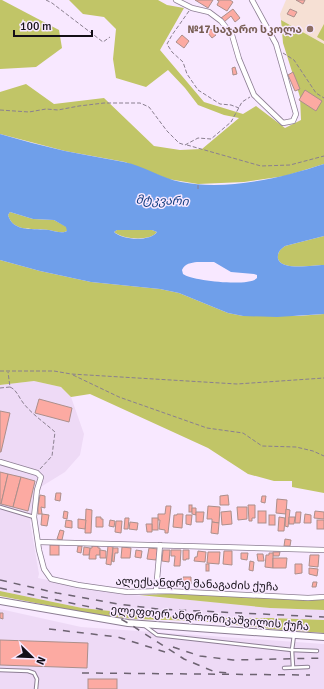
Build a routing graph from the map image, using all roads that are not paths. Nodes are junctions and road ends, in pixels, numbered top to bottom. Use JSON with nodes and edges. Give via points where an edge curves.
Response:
{"nodes":[{"id":1,"x":176,"y":0,"type":"edge"},
{"id":2,"x":252,"y":0,"type":"edge"},
{"id":3,"x":0,"y":462,"type":"edge"},
{"id":4,"x":0,"y":507,"type":"edge"},
{"id":5,"x":34,"y":517,"type":"junction"},
{"id":6,"x":39,"y":542,"type":"junction"},
{"id":7,"x":160,"y":545,"type":"junction"},
{"id":8,"x":324,"y":550,"type":"edge"},
{"id":9,"x":156,"y":591,"type":"junction"},
{"id":10,"x":324,"y":597,"type":"edge"},
{"id":11,"x":0,"y":601,"type":"edge"},
{"id":12,"x":143,"y":624,"type":"junction"},
{"id":13,"x":294,"y":635,"type":"junction"},
{"id":14,"x":324,"y":637,"type":"edge"},
{"id":15,"x":292,"y":650,"type":"junction"},
{"id":16,"x":318,"y":651,"type":"dead end"},
{"id":17,"x":293,"y":667,"type":"junction"},
{"id":18,"x":308,"y":667,"type":"dead end"},
{"id":19,"x":284,"y":668,"type":"dead end"},
{"id":20,"x":0,"y":670,"type":"edge"},
{"id":21,"x":36,"y":689,"type":"edge"}],
"edges":[{"from":1,"to":2,"type":"street","via":[[192,8],[209,12],[221,22],[232,35],[254,95],[283,123],[292,121],[296,114],[277,48]]},
{"from":3,"to":5,"type":"street","name":"ალექსანდრე მანაგაძის ქუჩა","via":[[37,473],[41,477]]},
{"from":4,"to":5,"type":"lane"},
{"from":5,"to":6,"type":"street","name":"ალექსანდრე მანაგაძის ქუჩა"},
{"from":6,"to":7,"type":"street"},
{"from":6,"to":9,"type":"street","name":"ალექსანდრე მანაგაძის ქუჩა","via":[[44,568],[51,579],[127,592]]},
{"from":7,"to":8,"type":"street"},
{"from":7,"to":9,"type":"street"},
{"from":9,"to":10,"type":"street","name":"ალექსანდრე მანაგაძის ქუჩა"},
{"from":11,"to":12,"type":"main road","name":"ელეფთერ ანდრონიკაშვილის ქუჩა"},
{"from":12,"to":13,"type":"main road","name":"ელეფთერ ანდრონიკაშვილის ქუჩა"},
{"from":12,"to":15,"type":"lane","via":[[157,635]]},
{"from":13,"to":14,"type":"main road","name":"ელეფთერ ანდრონიკაშვილის ქუჩა"},
{"from":13,"to":15,"type":"lane"},
{"from":15,"to":16,"type":"lane"},
{"from":15,"to":17,"type":"lane"},
{"from":17,"to":18,"type":"lane"},
{"from":17,"to":19,"type":"lane"},
{"from":20,"to":21,"type":"lane","via":[[34,673],[37,679]]}]}
